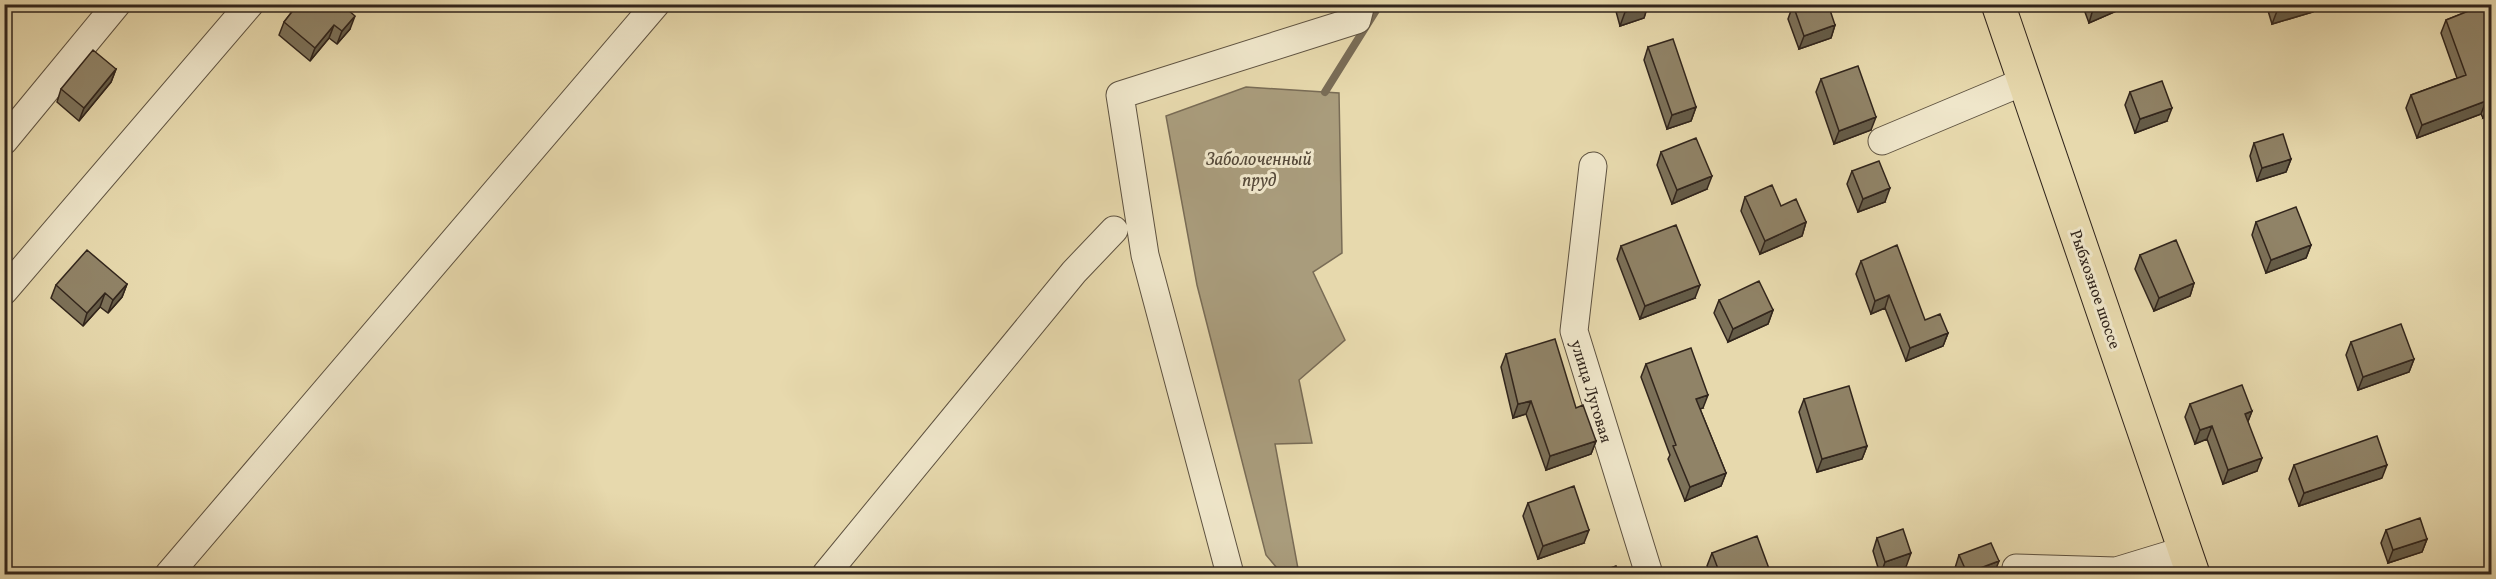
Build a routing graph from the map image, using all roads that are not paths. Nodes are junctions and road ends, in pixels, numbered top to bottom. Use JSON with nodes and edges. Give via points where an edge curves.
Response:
{"nodes":[{"id":1,"x":117,"y":4,"type":"edge"},
{"id":2,"x":250,"y":4,"type":"edge"},
{"id":3,"x":656,"y":4,"type":"edge"},
{"id":4,"x":1361,"y":4,"type":"edge"},
{"id":5,"x":1998,"y":4,"type":"edge"},
{"id":6,"x":2018,"y":84,"type":"dead end"},
{"id":7,"x":4,"y":141,"type":"edge"},
{"id":8,"x":1881,"y":141,"type":"dead end"},
{"id":9,"x":1593,"y":166,"type":"dead end"},
{"id":10,"x":1114,"y":230,"type":"dead end"},
{"id":11,"x":4,"y":291,"type":"edge"},
{"id":12,"x":2189,"y":562,"type":"edge"},
{"id":13,"x":2016,"y":568,"type":"dead end"},
{"id":14,"x":169,"y":574,"type":"edge"},
{"id":15,"x":826,"y":574,"type":"edge"},
{"id":16,"x":1230,"y":574,"type":"edge"},
{"id":17,"x":1649,"y":574,"type":"edge"}],
"edges":[{"from":1,"to":7,"type":"street"},
{"from":2,"to":11,"type":"street"},
{"from":3,"to":14,"type":"street"},
{"from":4,"to":16,"type":"street","via":[[1357,20],[1120,95],[1145,255]]},
{"from":5,"to":12,"type":"main road","name":"Рыбхозное шоссе"},
{"from":6,"to":8,"type":"street"},
{"from":9,"to":17,"type":"street","name":"улица Луговая","via":[[1574,331]]},
{"from":10,"to":15,"type":"street","via":[[1074,272]]},
{"from":12,"to":13,"type":"street","via":[[2116,571]]}]}
